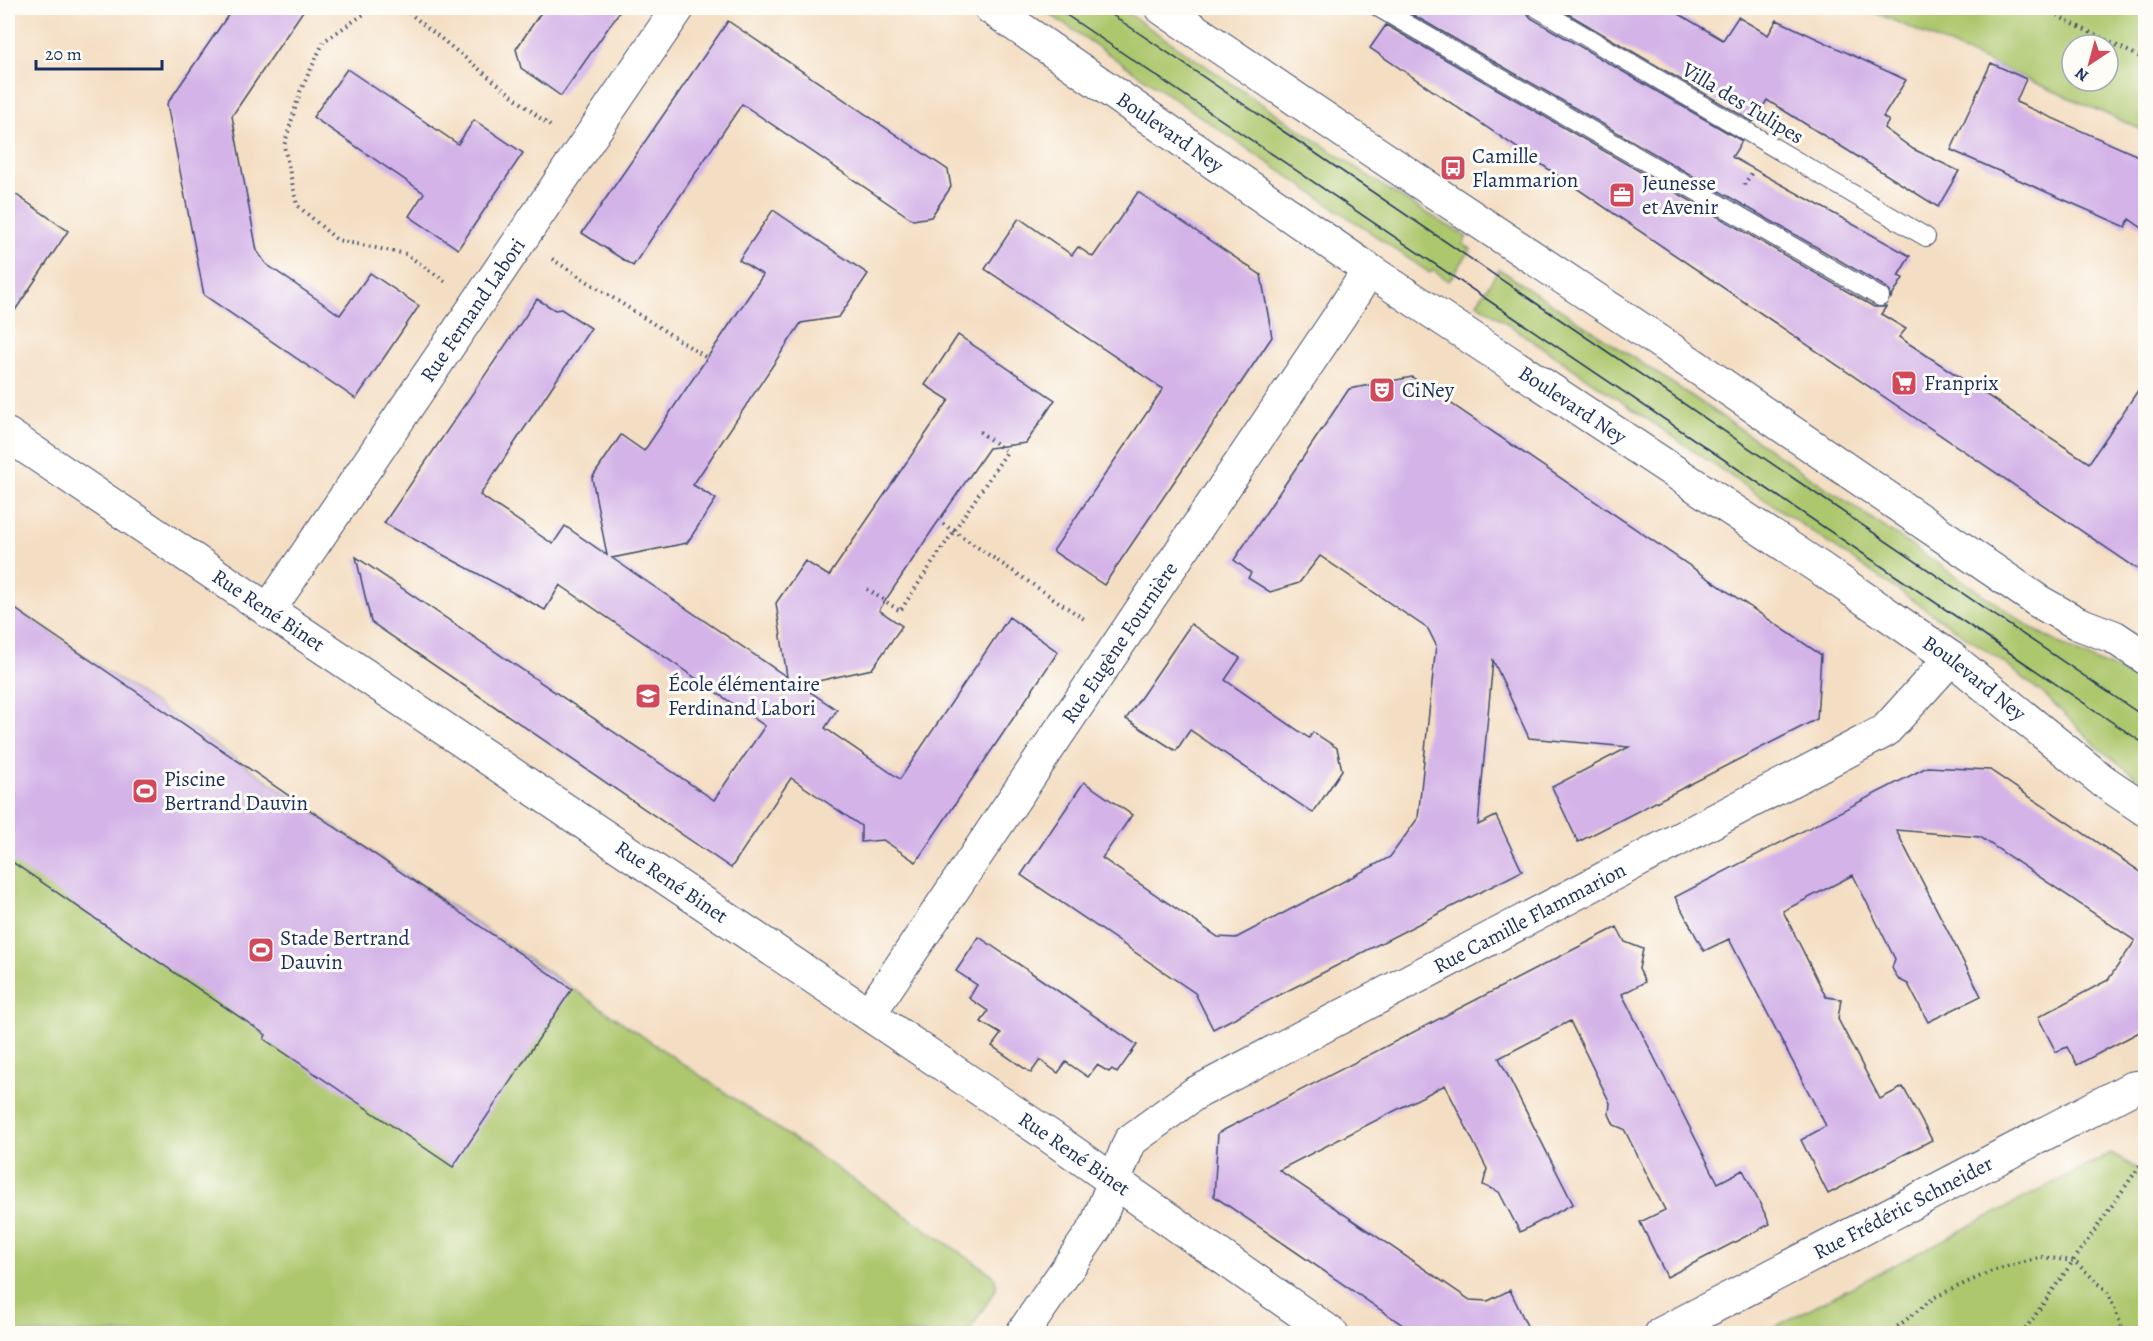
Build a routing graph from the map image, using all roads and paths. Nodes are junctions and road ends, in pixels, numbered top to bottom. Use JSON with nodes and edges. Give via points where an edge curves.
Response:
{"nodes":[{"id":1,"x":373,"y":8,"type":"edge"},
{"id":2,"x":678,"y":8,"type":"edge"},
{"id":3,"x":991,"y":8,"type":"edge"},
{"id":4,"x":1162,"y":8,"type":"edge"},
{"id":5,"x":1378,"y":8,"type":"edge"},
{"id":6,"x":1537,"y":8,"type":"edge"},
{"id":7,"x":2041,"y":8,"type":"edge"},
{"id":8,"x":2145,"y":60,"type":"edge"},
{"id":9,"x":550,"y":126,"type":"dead end"},
{"id":10,"x":1926,"y":237,"type":"dead end"},
{"id":11,"x":1369,"y":270,"type":"junction"},
{"id":12,"x":581,"y":278,"type":"dead end"},
{"id":13,"x":446,"y":283,"type":"dead end"},
{"id":14,"x":1880,"y":297,"type":"dead end"},
{"id":15,"x":707,"y":358,"type":"dead end"},
{"id":16,"x":976,"y":429,"type":"dead end"},
{"id":17,"x":8,"y":435,"type":"edge"},
{"id":18,"x":943,"y":524,"type":"dead end"},
{"id":19,"x":952,"y":532,"type":"junction"},
{"id":20,"x":867,"y":589,"type":"dead end"},
{"id":21,"x":268,"y":611,"type":"junction"},
{"id":22,"x":1081,"y":618,"type":"dead end"},
{"id":23,"x":1952,"y":658,"type":"junction"},
{"id":24,"x":2145,"y":658,"type":"edge"},
{"id":25,"x":2145,"y":810,"type":"edge"},
{"id":26,"x":869,"y":1014,"type":"junction"},
{"id":27,"x":2145,"y":1086,"type":"edge"},
{"id":28,"x":2145,"y":1157,"type":"edge"},
{"id":29,"x":1114,"y":1179,"type":"junction"},
{"id":30,"x":2074,"y":1261,"type":"junction"},
{"id":31,"x":1022,"y":1334,"type":"edge"},
{"id":32,"x":1332,"y":1334,"type":"edge"},
{"id":33,"x":1661,"y":1334,"type":"edge"},
{"id":34,"x":1888,"y":1334,"type":"edge"},
{"id":35,"x":2022,"y":1334,"type":"edge"},
{"id":36,"x":2121,"y":1334,"type":"edge"}],
"edges":[{"from":1,"to":9,"type":"path","via":[[408,12]]},
{"from":1,"to":13,"type":"path","via":[[324,40],[300,92],[285,146],[297,205],[337,240],[406,254]]},
{"from":2,"to":21,"type":"street","name":"Rue Fernand Labori"},
{"from":3,"to":11,"type":"street","name":"Boulevard Ney"},
{"from":4,"to":24,"type":"street","via":[[1669,348],[2038,602],[2114,637]]},
{"from":5,"to":14,"type":"lane"},
{"from":6,"to":10,"type":"lane","name":"Villa des Tulipes"},
{"from":7,"to":8,"type":"path"},
{"from":11,"to":23,"type":"street","name":"Boulevard Ney"},
{"from":11,"to":26,"type":"street","name":"Rue Eugène Fournière"},
{"from":12,"to":15,"type":"path"},
{"from":16,"to":19,"type":"path","via":[[1007,452]]},
{"from":17,"to":21,"type":"street","name":"Rue René Binet"},
{"from":18,"to":19,"type":"path"},
{"from":19,"to":20,"type":"path","via":[[900,611]]},
{"from":19,"to":22,"type":"path"},
{"from":21,"to":26,"type":"street","name":"Rue René Binet"},
{"from":23,"to":25,"type":"street","name":"Boulevard Ney","via":[[2103,782]]},
{"from":23,"to":29,"type":"street","name":"Rue Camille Flammarion","via":[[1885,731],[1194,1094],[1130,1141]]},
{"from":26,"to":29,"type":"street","name":"Rue René Binet"},
{"from":27,"to":33,"type":"street","name":"Rue Frédéric Schneider","via":[[2132,1088]]},
{"from":28,"to":30,"type":"path"},
{"from":29,"to":31,"type":"street","name":"Rue Camille Flammarion","via":[[1096,1227]]},
{"from":29,"to":32,"type":"street","name":"Rue René Binet"},
{"from":30,"to":34,"type":"path","via":[[2042,1257],[1992,1271],[1935,1297]]},
{"from":30,"to":35,"type":"path"},
{"from":30,"to":36,"type":"path","via":[[2107,1292],[2122,1327]]}]}
